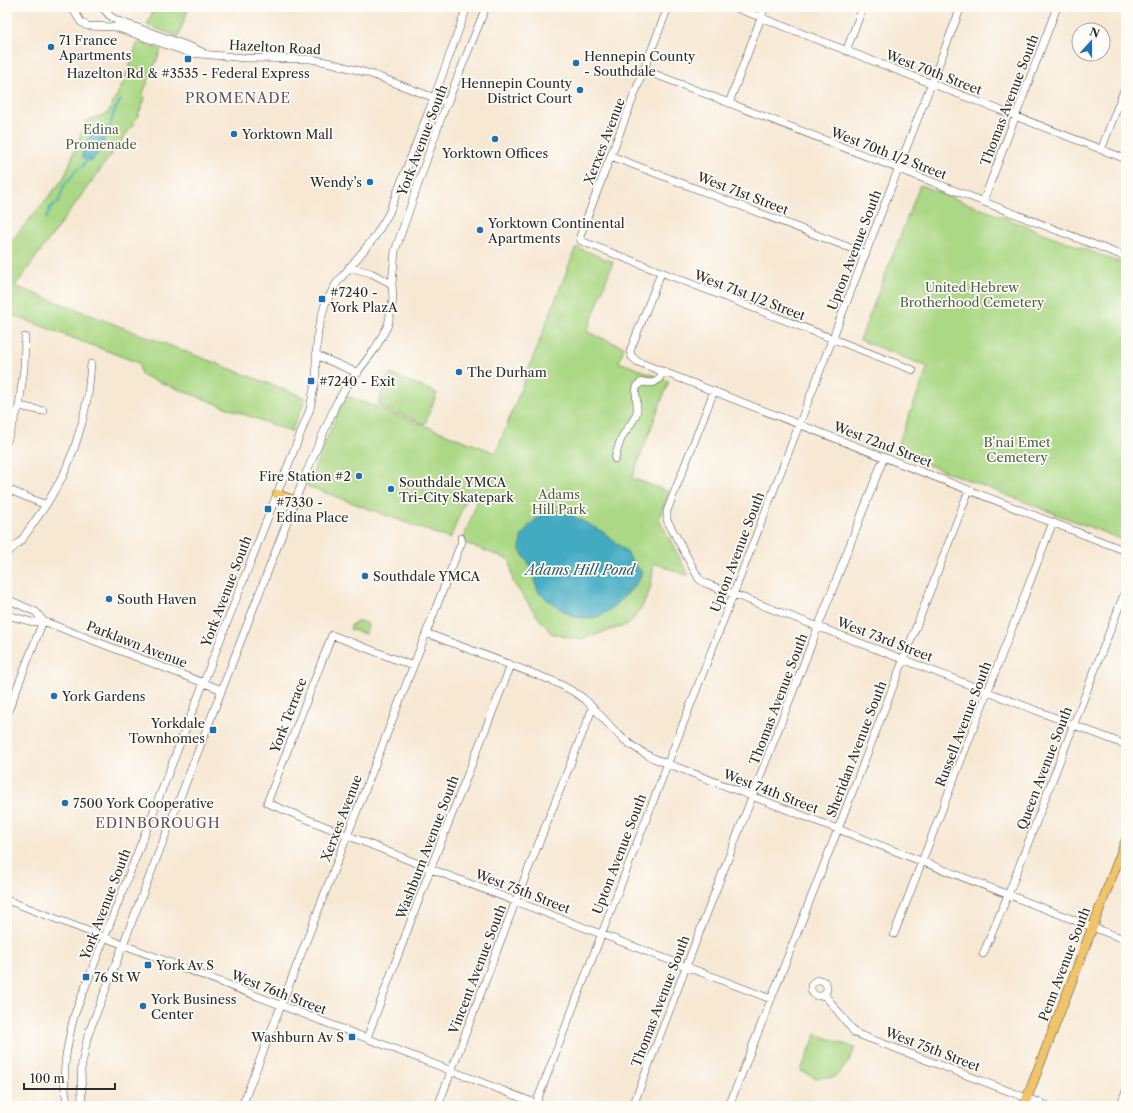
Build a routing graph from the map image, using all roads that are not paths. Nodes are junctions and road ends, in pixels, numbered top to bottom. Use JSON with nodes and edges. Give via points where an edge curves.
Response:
{"nodes":[{"id":1,"x":68,"y":7,"type":"edge"},
{"id":2,"x":79,"y":7,"type":"edge"},
{"id":3,"x":468,"y":7,"type":"edge"},
{"id":4,"x":486,"y":7,"type":"edge"},
{"id":5,"x":668,"y":7,"type":"edge"},
{"id":6,"x":734,"y":7,"type":"edge"},
{"id":7,"x":765,"y":7,"type":"edge"},
{"id":8,"x":863,"y":7,"type":"edge"},
{"id":9,"x":961,"y":7,"type":"edge"},
{"id":10,"x":1057,"y":7,"type":"edge"},
{"id":11,"x":103,"y":9,"type":"edge"},
{"id":12,"x":77,"y":17,"type":"junction"},
{"id":13,"x":761,"y":17,"type":"junction"},
{"id":14,"x":97,"y":26,"type":"junction"},
{"id":15,"x":846,"y":50,"type":"junction"},
{"id":16,"x":204,"y":54,"type":"junction"},
{"id":17,"x":644,"y":70,"type":"junction"},
{"id":18,"x":931,"y":84,"type":"junction"},
{"id":19,"x":1126,"y":85,"type":"edge"},
{"id":20,"x":434,"y":98,"type":"junction"},
{"id":21,"x":448,"y":103,"type":"junction"},
{"id":22,"x":729,"y":103,"type":"junction"},
{"id":23,"x":1016,"y":117,"type":"junction"},
{"id":24,"x":1101,"y":150,"type":"junction"},
{"id":25,"x":611,"y":156,"type":"junction"},
{"id":26,"x":1126,"y":159,"type":"edge"},
{"id":27,"x":898,"y":169,"type":"junction"},
{"id":28,"x":983,"y":202,"type":"junction"},
{"id":29,"x":580,"y":239,"type":"joint"},
{"id":30,"x":866,"y":254,"type":"junction"},
{"id":31,"x":1126,"y":257,"type":"edge"},
{"id":32,"x":349,"y":267,"type":"junction"},
{"id":33,"x":661,"y":273,"type":"junction"},
{"id":34,"x":392,"y":284,"type":"junction"},
{"id":35,"x":25,"y":336,"type":"dead end"},
{"id":36,"x":832,"y":339,"type":"junction"},
{"id":37,"x":316,"y":355,"type":"junction"},
{"id":38,"x":91,"y":364,"type":"dead end"},
{"id":39,"x":913,"y":370,"type":"dead end"},
{"id":40,"x":663,"y":371,"type":"junction"},
{"id":41,"x":358,"y":373,"type":"junction"},
{"id":42,"x":714,"y":391,"type":"junction"},
{"id":43,"x":19,"y":406,"type":"junction"},
{"id":44,"x":43,"y":412,"type":"dead end"},
{"id":45,"x":799,"y":424,"type":"junction"},
{"id":46,"x":7,"y":441,"type":"edge"},
{"id":47,"x":884,"y":457,"type":"junction"},
{"id":48,"x":615,"y":459,"type":"dead end"},
{"id":49,"x":7,"y":490,"type":"edge"},
{"id":50,"x":969,"y":490,"type":"junction"},
{"id":51,"x":276,"y":494,"type":"junction"},
{"id":52,"x":295,"y":501,"type":"junction"},
{"id":53,"x":46,"y":505,"type":"junction"},
{"id":54,"x":1053,"y":522,"type":"junction"},
{"id":55,"x":461,"y":538,"type":"dead end"},
{"id":56,"x":1126,"y":551,"type":"edge"},
{"id":57,"x":7,"y":553,"type":"edge"},
{"id":58,"x":1126,"y":589,"type":"edge"},
{"id":59,"x":733,"y":594,"type":"junction"},
{"id":60,"x":7,"y":599,"type":"edge"},
{"id":61,"x":7,"y":615,"type":"edge"},
{"id":62,"x":43,"y":621,"type":"junction"},
{"id":63,"x":818,"y":627,"type":"junction"},
{"id":64,"x":426,"y":633,"type":"junction"},
{"id":65,"x":904,"y":659,"type":"junction"},
{"id":66,"x":510,"y":665,"type":"junction"},
{"id":67,"x":413,"y":666,"type":"junction"},
{"id":68,"x":203,"y":683,"type":"junction"},
{"id":69,"x":222,"y":690,"type":"junction"},
{"id":70,"x":988,"y":692,"type":"junction"},
{"id":71,"x":593,"y":706,"type":"junction"},
{"id":72,"x":7,"y":714,"type":"edge"},
{"id":73,"x":1074,"y":724,"type":"junction"},
{"id":74,"x":1126,"y":744,"type":"edge"},
{"id":75,"x":667,"y":764,"type":"junction"},
{"id":76,"x":753,"y":797,"type":"junction"},
{"id":77,"x":267,"y":803,"type":"joint"},
{"id":78,"x":838,"y":829,"type":"junction"},
{"id":79,"x":347,"y":836,"type":"junction"},
{"id":80,"x":1126,"y":840,"type":"edge"},
{"id":81,"x":922,"y":862,"type":"junction"},
{"id":82,"x":431,"y":869,"type":"junction"},
{"id":83,"x":1008,"y":895,"type":"junction"},
{"id":84,"x":7,"y":900,"type":"edge"},
{"id":85,"x":516,"y":901,"type":"junction"},
{"id":86,"x":1092,"y":927,"type":"junction"},
{"id":87,"x":601,"y":934,"type":"junction"},
{"id":88,"x":894,"y":934,"type":"dead end"},
{"id":89,"x":104,"y":937,"type":"junction"},
{"id":90,"x":1126,"y":940,"type":"edge"},
{"id":91,"x":123,"y":944,"type":"junction"},
{"id":92,"x":984,"y":954,"type":"dead end"},
{"id":93,"x":686,"y":967,"type":"junction"},
{"id":94,"x":824,"y":994,"type":"dead end"},
{"id":95,"x":771,"y":999,"type":"junction"},
{"id":96,"x":281,"y":1005,"type":"junction"},
{"id":97,"x":367,"y":1038,"type":"junction"},
{"id":98,"x":451,"y":1071,"type":"junction"},
{"id":99,"x":1126,"y":1092,"type":"edge"},
{"id":100,"x":1026,"y":1102,"type":"edge"},
{"id":101,"x":538,"y":1105,"type":"edge"},
{"id":102,"x":68,"y":1106,"type":"edge"},
{"id":103,"x":82,"y":1106,"type":"edge"},
{"id":104,"x":242,"y":1106,"type":"edge"},
{"id":105,"x":438,"y":1106,"type":"edge"},
{"id":106,"x":633,"y":1106,"type":"edge"},
{"id":107,"x":729,"y":1106,"type":"edge"},
{"id":108,"x":1018,"y":1106,"type":"edge"},
{"id":109,"x":1048,"y":1106,"type":"edge"},
{"id":110,"x":1120,"y":1106,"type":"edge"}],
"edges":[{"from":1,"to":12,"type":"street","name":"Hazelton Road"},
{"from":2,"to":12,"type":"street"},
{"from":3,"to":20,"type":"street","name":"York Avenue South"},
{"from":4,"to":21,"type":"street","name":"York Avenue South"},
{"from":5,"to":17,"type":"street","name":"Xerxes Avenue"},
{"from":6,"to":13,"type":"street","name":"West 70th Street"},
{"from":7,"to":13,"type":"street"},
{"from":8,"to":15,"type":"street"},
{"from":9,"to":18,"type":"street","name":"Upton Avenue South"},
{"from":10,"to":23,"type":"street","name":"Thomas Avenue South"},
{"from":11,"to":14,"type":"street","via":[[104,19]]},
{"from":11,"to":16,"type":"street","name":"Hazelton Road","via":[[116,20],[191,46]]},
{"from":12,"to":14,"type":"street","name":"Hazelton Road","via":[[87,26]]},
{"from":13,"to":15,"type":"street","name":"West 70th Street"},
{"from":13,"to":22,"type":"street"},
{"from":14,"to":16,"type":"street","name":"Hazelton Road","via":[[115,27],[180,50]]},
{"from":15,"to":18,"type":"street","name":"West 70th Street"},
{"from":16,"to":20,"type":"street","name":"Hazelton Road","via":[[240,58],[311,59],[351,67]]},
{"from":17,"to":22,"type":"street","name":"West 70th 1/2 Street"},
{"from":17,"to":25,"type":"street","name":"Xerxes Avenue"},
{"from":18,"to":23,"type":"street","name":"West 70th Street"},
{"from":18,"to":27,"type":"street","name":"Upton Avenue South"},
{"from":19,"to":24,"type":"street"},
{"from":20,"to":21,"type":"street","name":"Hazelton Road"},
{"from":20,"to":32,"type":"street","name":"York Avenue South","via":[[390,213],[374,238]]},
{"from":21,"to":34,"type":"street","name":"York Avenue South","via":[[395,251]]},
{"from":22,"to":27,"type":"street","name":"West 70th 1/2 Street"},
{"from":23,"to":24,"type":"street","name":"West 70th Street"},
{"from":23,"to":28,"type":"street","name":"Thomas Avenue South"},
{"from":24,"to":26,"type":"street","name":"West 70th Street"},
{"from":25,"to":29,"type":"street","name":"Xerxes Avenue"},
{"from":25,"to":30,"type":"street","name":"West 71st Street"},
{"from":27,"to":28,"type":"street","name":"West 70th 1/2 Street"},
{"from":27,"to":30,"type":"street","name":"Upton Avenue South"},
{"from":28,"to":31,"type":"street","name":"West 70th 1/2 Street"},
{"from":29,"to":33,"type":"street","name":"West 71st 1/2 Street"},
{"from":30,"to":36,"type":"street","name":"Upton Avenue South"},
{"from":32,"to":34,"type":"street","via":[[371,273]]},
{"from":32,"to":37,"type":"street","name":"York Avenue South","via":[[325,304],[318,330]]},
{"from":33,"to":36,"type":"street","name":"West 71st 1/2 Street"},
{"from":33,"to":40,"type":"street","name":"West 72nd Street","via":[[630,351],[638,362]]},
{"from":34,"to":41,"type":"street","name":"York Avenue South","via":[[393,299],[388,325]]},
{"from":35,"to":43,"type":"street"},
{"from":36,"to":39,"type":"street","name":"West 71st 1/2 Street"},
{"from":36,"to":45,"type":"street","name":"Upton Avenue South"},
{"from":37,"to":41,"type":"street"},
{"from":37,"to":51,"type":"street","name":"York Avenue South","via":[[316,377],[310,409]]},
{"from":38,"to":53,"type":"street","via":[[88,395],[78,436],[63,476]]},
{"from":40,"to":42,"type":"street","name":"West 72nd Street"},
{"from":40,"to":48,"type":"street","via":[[660,380],[655,383],[638,385],[637,412],[632,425],[622,436]]},
{"from":41,"to":52,"type":"street","name":"York Avenue South","via":[[336,404]]},
{"from":42,"to":45,"type":"street","name":"West 72nd Street"},
{"from":42,"to":59,"type":"street","name":"West 73rd Street","via":[[667,511],[667,520],[699,579]]},
{"from":43,"to":44,"type":"street"},
{"from":43,"to":46,"type":"street"},
{"from":45,"to":47,"type":"street","name":"West 72nd Street"},
{"from":45,"to":59,"type":"street","name":"Upton Avenue South"},
{"from":47,"to":50,"type":"street","name":"West 72nd Street"},
{"from":47,"to":63,"type":"street","name":"Thomas Avenue South"},
{"from":49,"to":53,"type":"street"},
{"from":50,"to":54,"type":"street","name":"West 72nd Street"},
{"from":50,"to":65,"type":"street","name":"Sheridan Avenue South"},
{"from":51,"to":52,"type":"main road"},
{"from":51,"to":68,"type":"street","name":"York Avenue South"},
{"from":52,"to":69,"type":"street","name":"York Avenue South"},
{"from":53,"to":57,"type":"street","via":[[21,541]]},
{"from":54,"to":56,"type":"street","name":"West 72nd Street"},
{"from":54,"to":70,"type":"street","name":"Russell Avenue South"},
{"from":55,"to":64,"type":"street","name":"Xerxes Avenue","via":[[462,542]]},
{"from":58,"to":73,"type":"street","name":"Queen Avenue South"},
{"from":59,"to":63,"type":"street","name":"West 73rd Street"},
{"from":59,"to":75,"type":"street","name":"Upton Avenue South"},
{"from":60,"to":62,"type":"street","name":"Parklawn Avenue","via":[[36,612]]},
{"from":61,"to":62,"type":"street","name":"Parklawn Avenue","via":[[32,622]]},
{"from":62,"to":68,"type":"street","name":"Parklawn Avenue"},
{"from":62,"to":72,"type":"street"},
{"from":63,"to":65,"type":"street","name":"West 73rd Street"},
{"from":63,"to":76,"type":"street","name":"Thomas Avenue South"},
{"from":64,"to":66,"type":"street","name":"West 74th Street"},
{"from":64,"to":67,"type":"street","name":"Xerxes Avenue"},
{"from":65,"to":70,"type":"street","name":"West 73rd Street"},
{"from":65,"to":78,"type":"street","name":"Sheridan Avenue South"},
{"from":66,"to":71,"type":"street","name":"West 74th Street","via":[[568,688]]},
{"from":66,"to":82,"type":"street","name":"Washburn Avenue South"},
{"from":67,"to":77,"type":"street","name":"York Terrace","via":[[332,635]]},
{"from":67,"to":79,"type":"street","name":"Xerxes Avenue"},
{"from":68,"to":69,"type":"street","name":"Parklawn Avenue"},
{"from":68,"to":89,"type":"street","name":"York Avenue South"},
{"from":69,"to":91,"type":"street","name":"York Avenue South"},
{"from":70,"to":73,"type":"street","name":"West 73rd Street"},
{"from":70,"to":81,"type":"street","name":"Russell Avenue South"},
{"from":71,"to":75,"type":"street","name":"West 74th Street","via":[[628,742]]},
{"from":71,"to":85,"type":"street","name":"Vincent Avenue South"},
{"from":73,"to":74,"type":"street","name":"West 73rd Street"},
{"from":73,"to":83,"type":"street","name":"Queen Avenue South"},
{"from":75,"to":76,"type":"street","name":"West 74th Street"},
{"from":75,"to":87,"type":"street","name":"Upton Avenue South"},
{"from":76,"to":78,"type":"street","name":"West 74th Street"},
{"from":76,"to":93,"type":"street","name":"Thomas Avenue South"},
{"from":77,"to":79,"type":"street","name":"West 75th Street"},
{"from":78,"to":81,"type":"street","name":"West 74th Street"},
{"from":78,"to":95,"type":"street","name":"Sheridan Avenue South"},
{"from":79,"to":82,"type":"street","name":"West 75th Street"},
{"from":79,"to":96,"type":"street","name":"Xerxes Avenue"},
{"from":80,"to":86,"type":"main road","name":"Penn Avenue South"},
{"from":81,"to":83,"type":"street","name":"West 74th Street"},
{"from":81,"to":88,"type":"street","name":"Russell Avenue South"},
{"from":82,"to":85,"type":"street","name":"West 75th Street"},
{"from":82,"to":97,"type":"street","name":"Washburn Avenue South"},
{"from":83,"to":86,"type":"street","name":"West 74th Street"},
{"from":83,"to":92,"type":"street","name":"Queen Avenue South"},
{"from":84,"to":89,"type":"street","name":"West 76th Street"},
{"from":85,"to":87,"type":"street","name":"West 75th Street"},
{"from":85,"to":98,"type":"street","name":"Vincent Avenue South"},
{"from":86,"to":90,"type":"street","name":"West 74th Street"},
{"from":86,"to":100,"type":"main road","name":"Penn Avenue South"},
{"from":87,"to":93,"type":"street","name":"West 75th Street"},
{"from":87,"to":101,"type":"street","name":"Upton Avenue South"},
{"from":89,"to":91,"type":"street","name":"West 76th Street"},
{"from":89,"to":102,"type":"street","name":"York Avenue South","via":[[74,1016],[66,1049],[65,1093]]},
{"from":91,"to":96,"type":"street","name":"West 76th Street"},
{"from":91,"to":103,"type":"street","name":"York Avenue South","via":[[88,1035],[81,1069]]},
{"from":93,"to":95,"type":"street","name":"West 75th Street"},
{"from":93,"to":106,"type":"street","name":"Thomas Avenue South"},
{"from":94,"to":100,"type":"street","name":"West 75th Street","via":[[855,1032]]},
{"from":95,"to":107,"type":"street","name":"Sheridan Avenue South"},
{"from":96,"to":97,"type":"street","name":"West 76th Street"},
{"from":96,"to":104,"type":"street","name":"Xerxes Avenue"},
{"from":97,"to":98,"type":"street","name":"West 76th Street"},
{"from":98,"to":101,"type":"street","name":"West 76th Street"},
{"from":98,"to":105,"type":"street","name":"Vincent Avenue South"},
{"from":99,"to":110,"type":"street"},
{"from":100,"to":108,"type":"main road","name":"Penn Avenue South"},
{"from":100,"to":109,"type":"street","name":"West 75th Street"}]}
